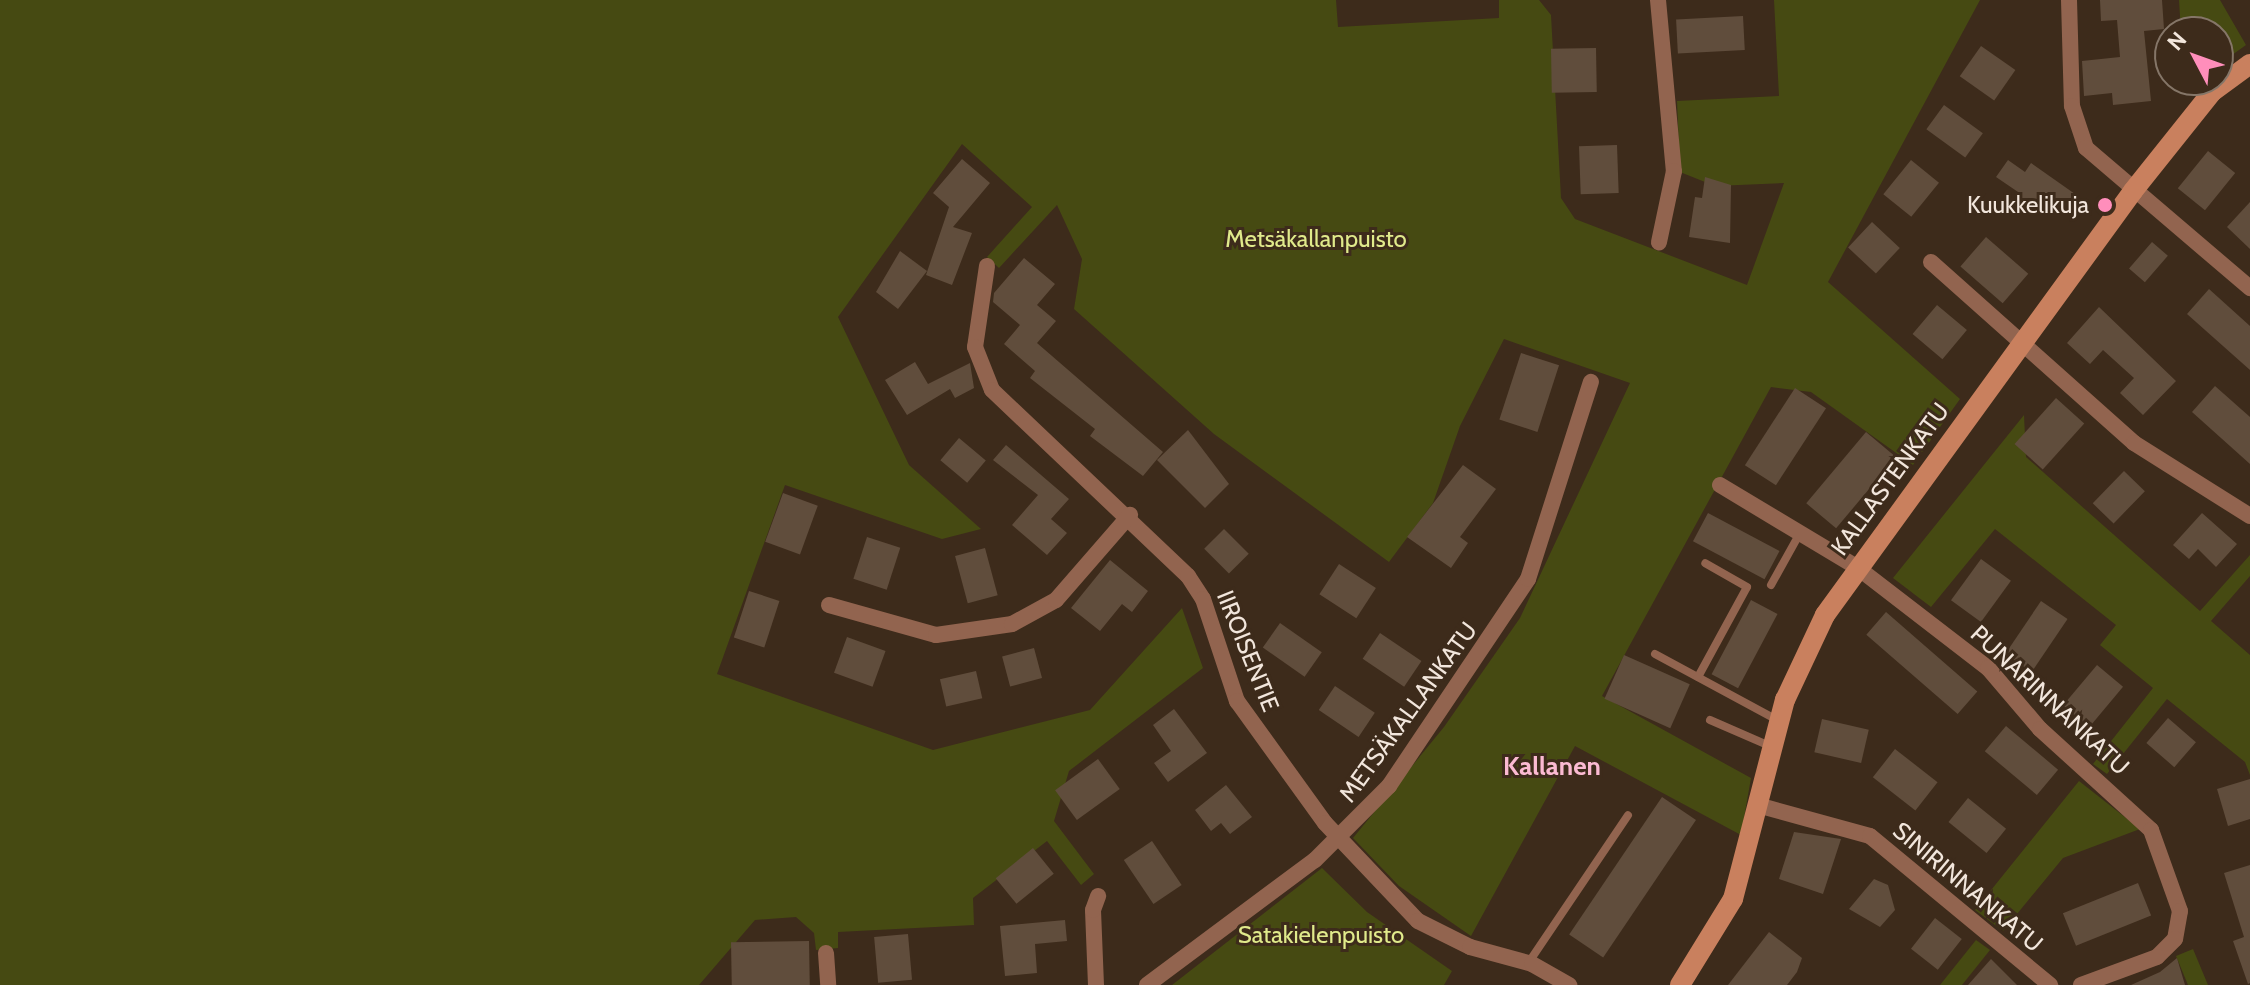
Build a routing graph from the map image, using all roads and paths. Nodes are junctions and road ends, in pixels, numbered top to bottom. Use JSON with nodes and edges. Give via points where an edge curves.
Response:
{"nodes":[{"id":1,"x":1658,"y":0,"type":"edge"},
{"id":2,"x":2069,"y":0,"type":"edge"},
{"id":3,"x":2250,"y":64,"type":"edge"},
{"id":4,"x":2133,"y":191,"type":"junction"},
{"id":5,"x":1659,"y":242,"type":"dead end"},
{"id":6,"x":1931,"y":262,"type":"dead end"},
{"id":7,"x":987,"y":266,"type":"dead end"},
{"id":8,"x":2250,"y":288,"type":"edge"},
{"id":9,"x":2021,"y":343,"type":"junction"},
{"id":10,"x":1591,"y":382,"type":"dead end"},
{"id":11,"x":1720,"y":485,"type":"dead end"},
{"id":12,"x":1130,"y":515,"type":"junction"},
{"id":13,"x":2250,"y":516,"type":"edge"},
{"id":14,"x":1800,"y":532,"type":"junction"},
{"id":15,"x":1705,"y":563,"type":"dead end"},
{"id":16,"x":1858,"y":568,"type":"junction"},
{"id":17,"x":1771,"y":585,"type":"dead end"},
{"id":18,"x":829,"y":605,"type":"dead end"},
{"id":19,"x":1655,"y":654,"type":"dead end"},
{"id":20,"x":1698,"y":677,"type":"junction"},
{"id":21,"x":1710,"y":720,"type":"dead end"},
{"id":22,"x":1779,"y":722,"type":"junction"},
{"id":23,"x":1773,"y":747,"type":"junction"},
{"id":24,"x":1761,"y":806,"type":"junction"},
{"id":25,"x":1628,"y":815,"type":"dead end"},
{"id":26,"x":1339,"y":840,"type":"junction"},
{"id":27,"x":1098,"y":896,"type":"dead end"},
{"id":28,"x":826,"y":953,"type":"dead end"},
{"id":29,"x":1528,"y":963,"type":"junction"},
{"id":30,"x":828,"y":985,"type":"edge"},
{"id":31,"x":1096,"y":985,"type":"edge"},
{"id":32,"x":1147,"y":985,"type":"edge"},
{"id":33,"x":1569,"y":985,"type":"edge"},
{"id":34,"x":1680,"y":985,"type":"edge"},
{"id":35,"x":2050,"y":985,"type":"edge"},
{"id":36,"x":2081,"y":985,"type":"edge"}],
"edges":[{"from":1,"to":5,"type":"street","via":[[1674,171]]},
{"from":2,"to":4,"type":"street","via":[[2076,130],[2101,166]]},
{"from":3,"to":4,"type":"street","name":"KALLASTENKATU","via":[[2212,92]]},
{"from":4,"to":8,"type":"street"},
{"from":4,"to":9,"type":"street","name":"KALLASTENKATU"},
{"from":6,"to":9,"type":"street"},
{"from":7,"to":12,"type":"street","name":"IIROISENTIE","via":[[975,347],[992,390]]},
{"from":9,"to":13,"type":"street","via":[[2134,443]]},
{"from":9,"to":16,"type":"street","name":"KALLASTENKATU"},
{"from":10,"to":26,"type":"street","name":"METSÄKALLANKATU","via":[[1528,579],[1389,786]]},
{"from":11,"to":14,"type":"street","name":"PUNARINNANKATU"},
{"from":12,"to":18,"type":"street","via":[[1056,600],[1012,624],[936,635]]},
{"from":12,"to":26,"type":"street","name":"IIROISENTIE","via":[[1170,553],[1203,599],[1237,701]]},
{"from":14,"to":16,"type":"street","name":"PUNARINNANKATU"},
{"from":14,"to":17,"type":"lane"},
{"from":15,"to":20,"type":"lane","via":[[1747,587]]},
{"from":16,"to":22,"type":"street","name":"KALLASTENKATU","via":[[1812,638]]},
{"from":16,"to":36,"type":"street","name":"PUNARINNANKATU","via":[[1988,668],[2040,729],[2151,830],[2180,911],[2175,939],[2157,957]]},
{"from":19,"to":20,"type":"lane"},
{"from":20,"to":22,"type":"lane"},
{"from":21,"to":23,"type":"lane"},
{"from":22,"to":23,"type":"street","name":"KALLASTENKATU"},
{"from":23,"to":24,"type":"street","name":"KALLASTENKATU"},
{"from":24,"to":34,"type":"street","name":"KALLASTENKATU","via":[[1726,919]]},
{"from":24,"to":35,"type":"street","name":"SINIRINNANKATU","via":[[1870,836]]},
{"from":25,"to":29,"type":"lane"},
{"from":26,"to":29,"type":"street","name":"IIROISENTIE","via":[[1418,921],[1470,947]]},
{"from":26,"to":32,"type":"street","name":"METSÄKALLANKATU"},
{"from":27,"to":31,"type":"street","via":[[1093,910]]},
{"from":28,"to":30,"type":"street"},
{"from":29,"to":33,"type":"street","name":"IIROISENTIE"}]}
